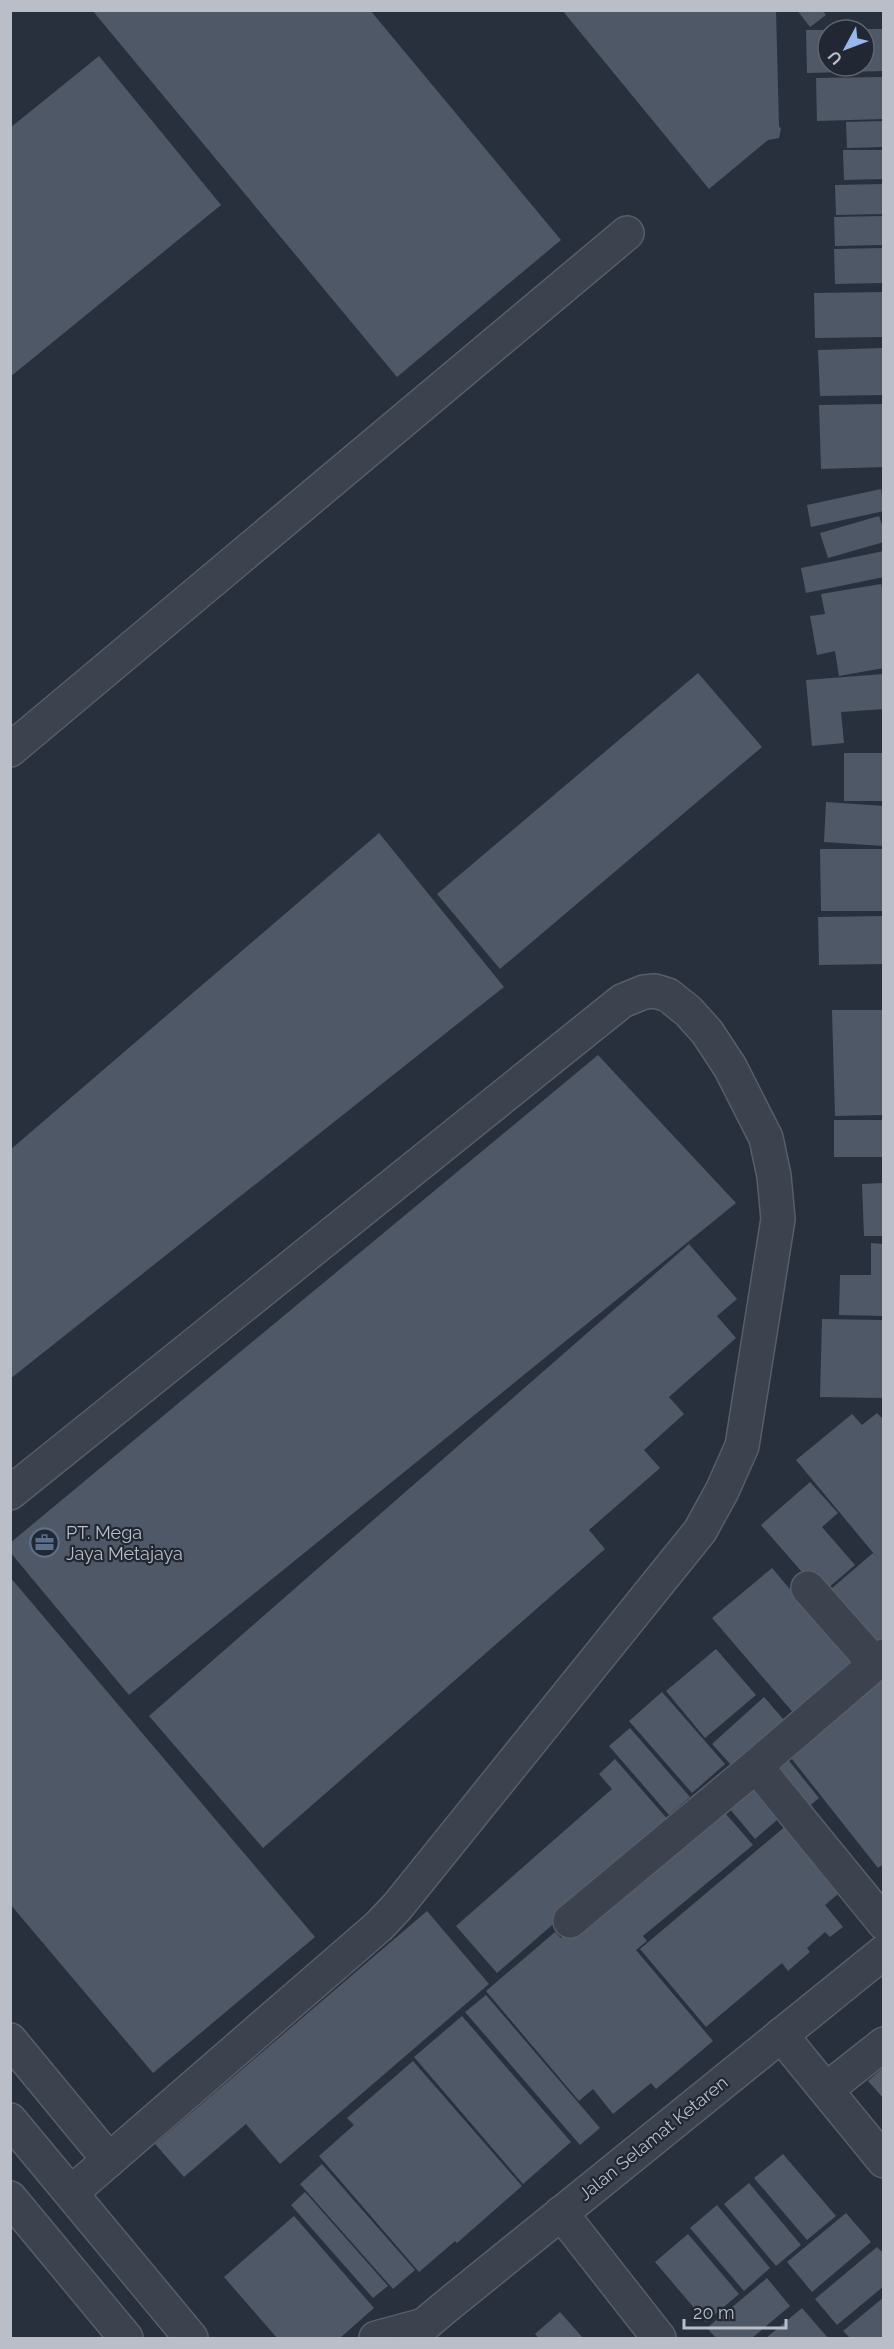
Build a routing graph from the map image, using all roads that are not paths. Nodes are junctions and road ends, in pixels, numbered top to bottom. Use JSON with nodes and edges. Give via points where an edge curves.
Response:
{"nodes":[{"id":1,"x":627,"y":233,"type":"dead end"},
{"id":2,"x":10,"y":750,"type":"edge"},
{"id":3,"x":10,"y":1493,"type":"edge"},
{"id":4,"x":808,"y":1588,"type":"dead end"},
{"id":5,"x":879,"y":1660,"type":"edge"},
{"id":6,"x":756,"y":1766,"type":"junction"},
{"id":7,"x":570,"y":1921,"type":"dead end"},
{"id":8,"x":884,"y":1923,"type":"edge"},
{"id":9,"x":884,"y":1952,"type":"edge"},
{"id":10,"x":781,"y":2035,"type":"junction"},
{"id":11,"x":10,"y":2040,"type":"edge"},
{"id":12,"x":884,"y":2044,"type":"edge"},
{"id":13,"x":827,"y":2089,"type":"junction"},
{"id":14,"x":10,"y":2120,"type":"edge"},
{"id":15,"x":109,"y":2160,"type":"junction"},
{"id":16,"x":884,"y":2160,"type":"edge"},
{"id":17,"x":71,"y":2193,"type":"junction"},
{"id":18,"x":10,"y":2198,"type":"edge"},
{"id":19,"x":561,"y":2213,"type":"junction"},
{"id":20,"x":420,"y":2332,"type":"edge"},
{"id":21,"x":126,"y":2338,"type":"edge"},
{"id":22,"x":191,"y":2338,"type":"edge"},
{"id":23,"x":376,"y":2338,"type":"edge"},
{"id":24,"x":659,"y":2338,"type":"edge"}],
"edges":[{"from":1,"to":2,"type":"street"},
{"from":3,"to":15,"type":"street","via":[[621,1001],[644,992],[668,995],[707,1032],[730,1067],[766,1138],[778,1219],[742,1446],[700,1531],[397,1907]]},
{"from":4,"to":5,"type":"street"},
{"from":5,"to":6,"type":"street"},
{"from":6,"to":7,"type":"street"},
{"from":6,"to":8,"type":"street"},
{"from":9,"to":10,"type":"street","name":"Jalan Selamat Ketaren"},
{"from":10,"to":13,"type":"street"},
{"from":10,"to":19,"type":"street","name":"Jalan Selamat Ketaren"},
{"from":11,"to":15,"type":"street"},
{"from":12,"to":13,"type":"street"},
{"from":13,"to":16,"type":"street"},
{"from":14,"to":17,"type":"street"},
{"from":15,"to":17,"type":"street"},
{"from":17,"to":22,"type":"street"},
{"from":18,"to":21,"type":"street"},
{"from":19,"to":20,"type":"street","name":"Jalan Selamat Ketaren"},
{"from":19,"to":24,"type":"street"},
{"from":20,"to":23,"type":"street","name":"Jalan Selamat Ketaren"}]}
